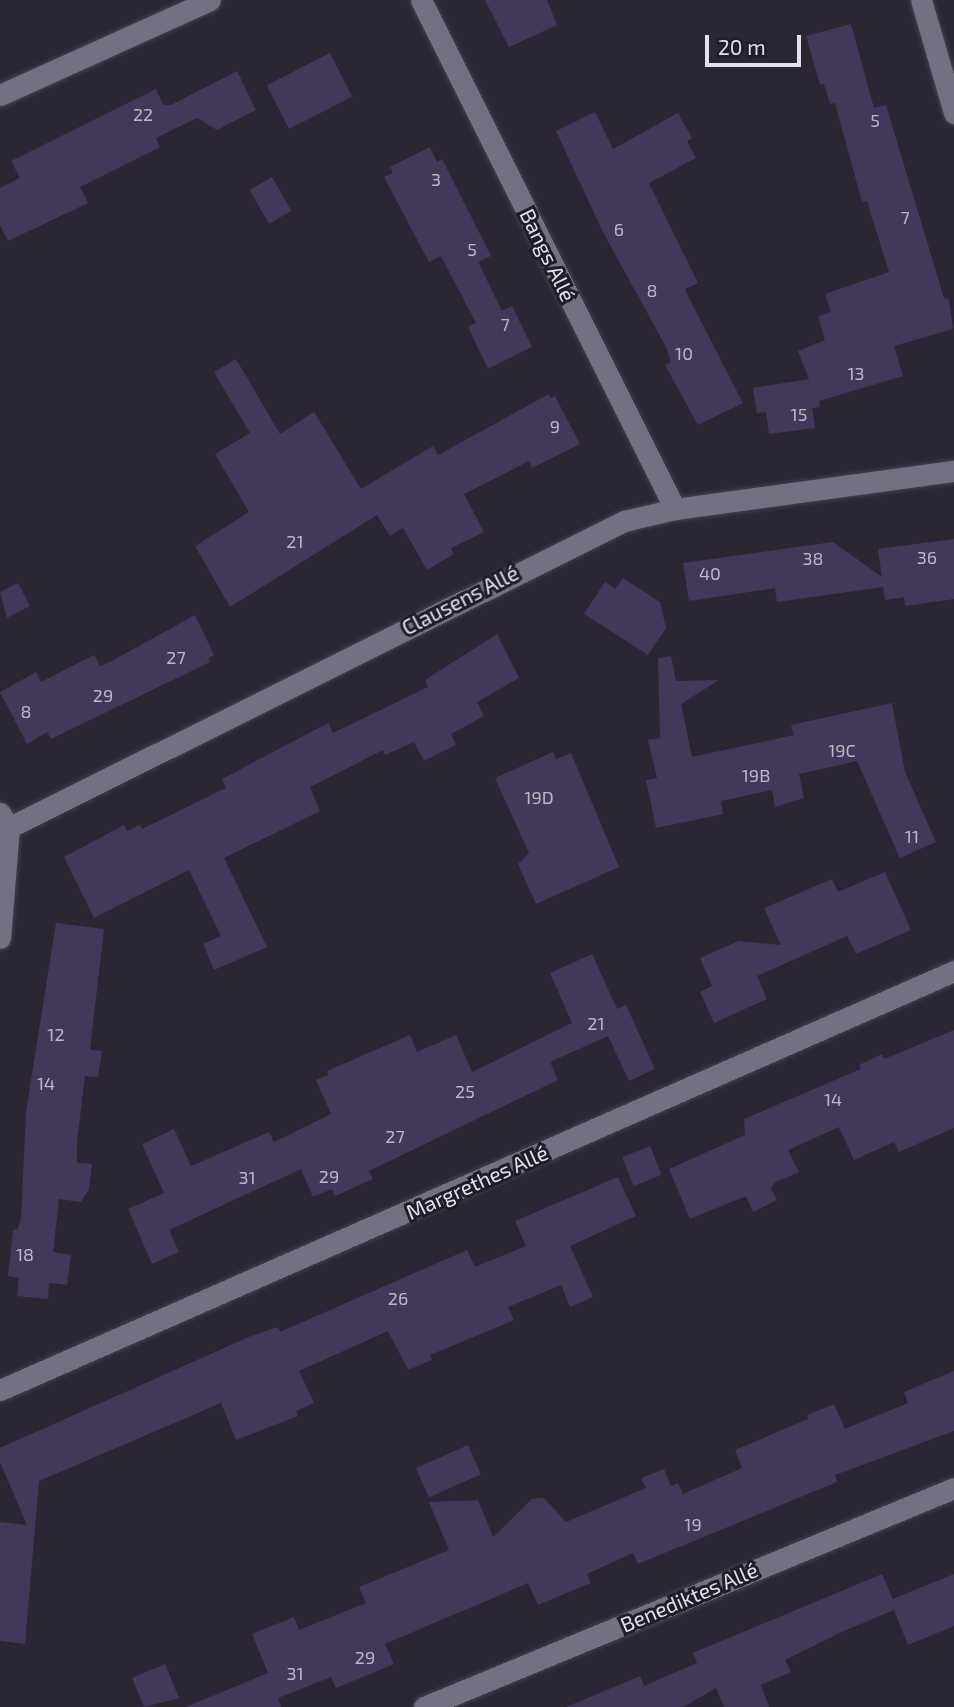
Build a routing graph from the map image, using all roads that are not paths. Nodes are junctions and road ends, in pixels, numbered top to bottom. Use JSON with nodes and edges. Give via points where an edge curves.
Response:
{"nodes":[{"id":1,"x":210,"y":0,"type":"edge"},
{"id":2,"x":421,"y":0,"type":"edge"},
{"id":3,"x":921,"y":0,"type":"edge"},
{"id":4,"x":0,"y":95,"type":"edge"},
{"id":5,"x":954,"y":113,"type":"edge"},
{"id":6,"x":954,"y":471,"type":"edge"},
{"id":7,"x":675,"y":509,"type":"junction"},
{"id":8,"x":3,"y":824,"type":"edge"},
{"id":9,"x":0,"y":938,"type":"edge"},
{"id":10,"x":954,"y":971,"type":"edge"},
{"id":11,"x":0,"y":1390,"type":"edge"},
{"id":12,"x":954,"y":1488,"type":"edge"},
{"id":13,"x":424,"y":1707,"type":"edge"}],
"edges":[{"from":1,"to":4,"type":"street"},
{"from":2,"to":7,"type":"street","name":"Bangs Allé"},
{"from":3,"to":5,"type":"street"},
{"from":6,"to":7,"type":"street","name":"Clausens Allé"},
{"from":7,"to":8,"type":"street","name":"Clausens Allé","via":[[624,521],[578,541]]},
{"from":8,"to":9,"type":"street"},
{"from":10,"to":11,"type":"street","name":"Margrethes Allé"},
{"from":12,"to":13,"type":"street","name":"Benediktes Allé"}]}
